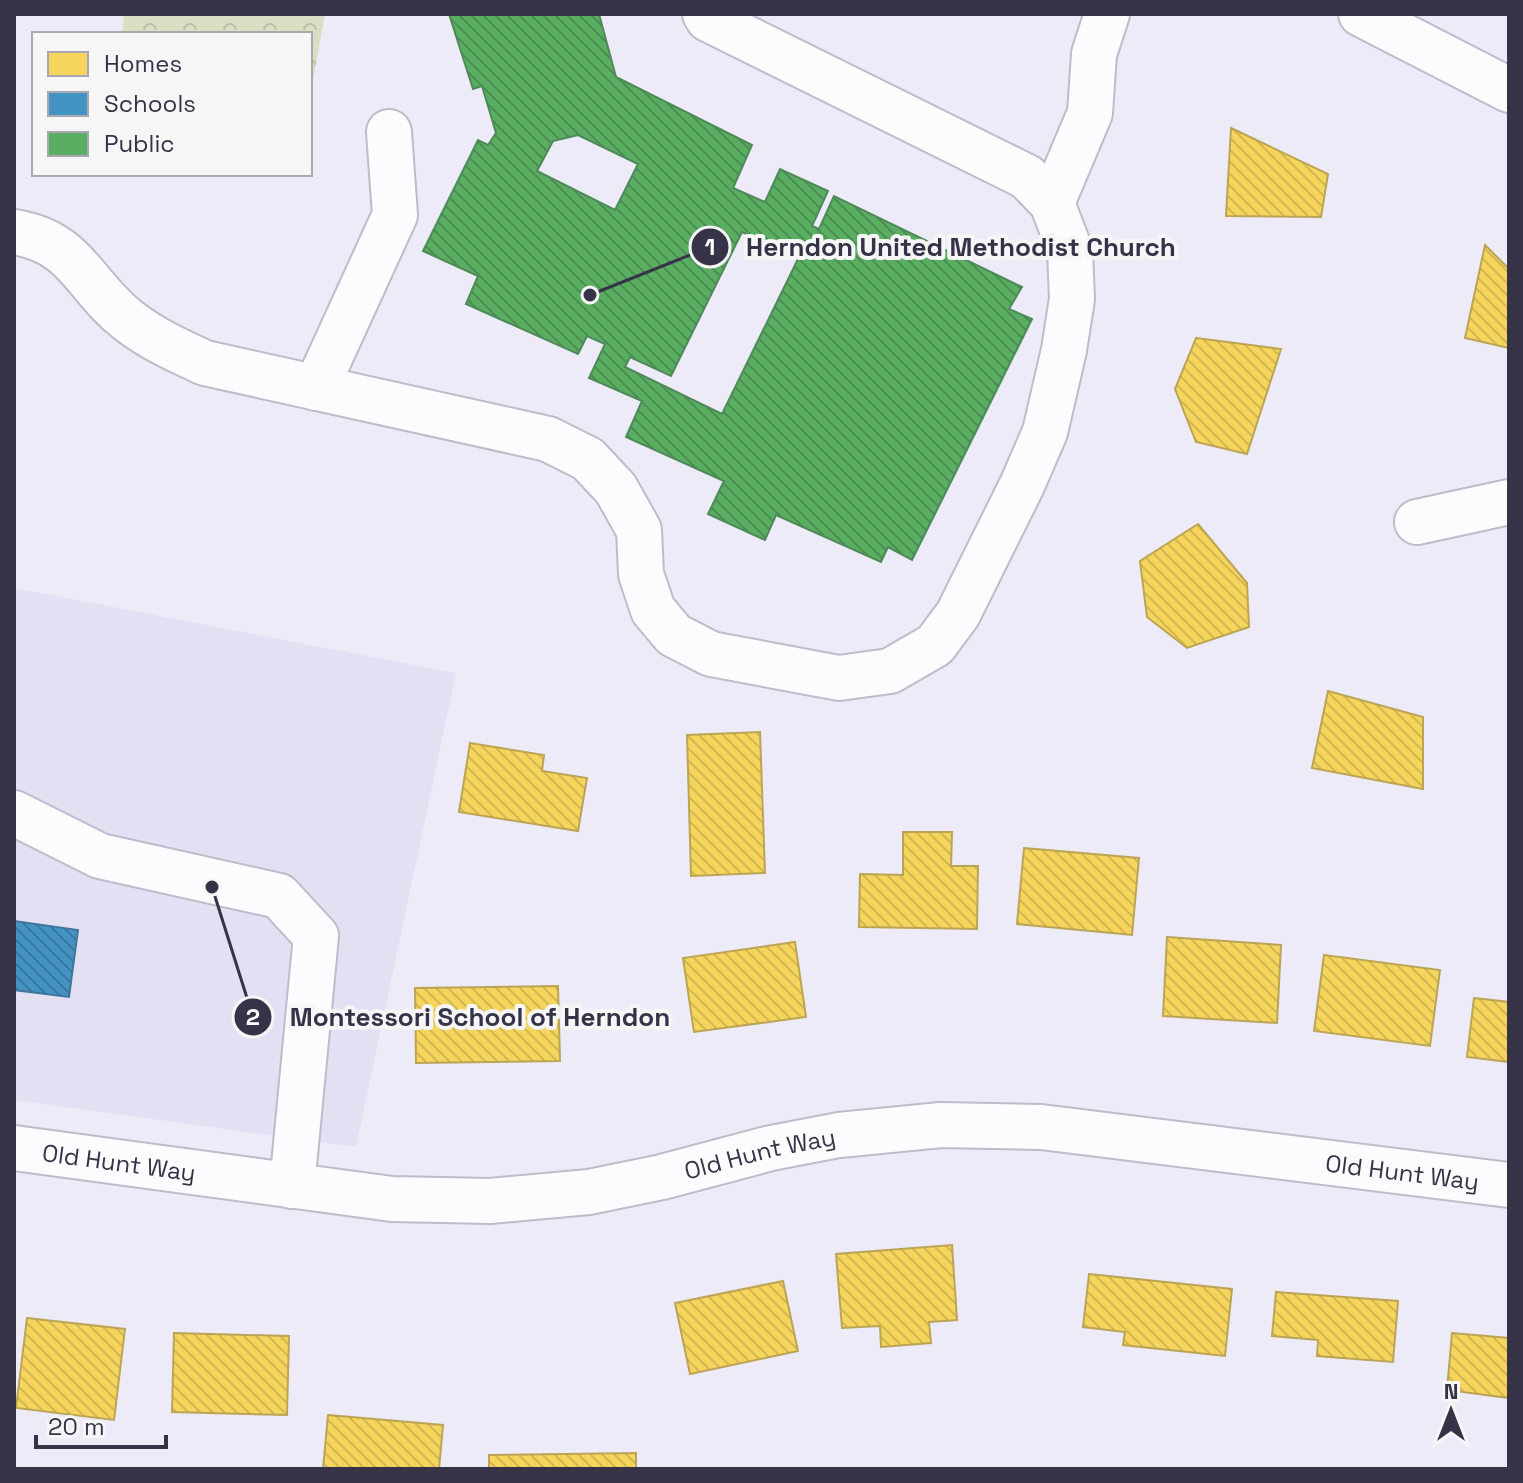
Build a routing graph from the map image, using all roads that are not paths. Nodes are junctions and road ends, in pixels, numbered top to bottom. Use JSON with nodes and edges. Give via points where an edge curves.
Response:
{"nodes":[{"id":1,"x":705,"y":14,"type":"edge"},
{"id":2,"x":1107,"y":14,"type":"edge"},
{"id":3,"x":1361,"y":14,"type":"edge"},
{"id":4,"x":1509,"y":90,"type":"edge"},
{"id":5,"x":389,"y":132,"type":"dead end"},
{"id":6,"x":1052,"y":203,"type":"junction"},
{"id":7,"x":14,"y":232,"type":"edge"},
{"id":8,"x":316,"y":388,"type":"junction"},
{"id":9,"x":1509,"y":502,"type":"edge"},
{"id":10,"x":1417,"y":522,"type":"dead end"},
{"id":11,"x":14,"y":813,"type":"edge"},
{"id":12,"x":14,"y":1148,"type":"edge"},
{"id":13,"x":1509,"y":1185,"type":"edge"},
{"id":14,"x":292,"y":1186,"type":"junction"}],
"edges":[{"from":1,"to":6,"type":"street","via":[[1027,177]]},
{"from":2,"to":6,"type":"street","via":[[1094,54],[1090,113]]},
{"from":3,"to":4,"type":"street"},
{"from":5,"to":8,"type":"street","via":[[395,215]]},
{"from":6,"to":8,"type":"street","via":[[1070,250],[1072,299],[1045,432],[958,614],[935,645],[890,671],[839,678],[711,654],[674,635],[653,610],[641,574],[639,530],[616,489],[588,459],[548,439]]},
{"from":7,"to":8,"type":"street","via":[[63,250],[127,319],[160,342],[205,363]]},
{"from":9,"to":10,"type":"street"},
{"from":11,"to":14,"type":"street","via":[[100,856],[279,896],[316,936]]},
{"from":12,"to":14,"type":"street","name":"Old Hunt Way"},
{"from":13,"to":14,"type":"street","name":"Old Hunt Way","via":[[1041,1127],[941,1125],[839,1135],[589,1192],[490,1201],[392,1199]]}]}
